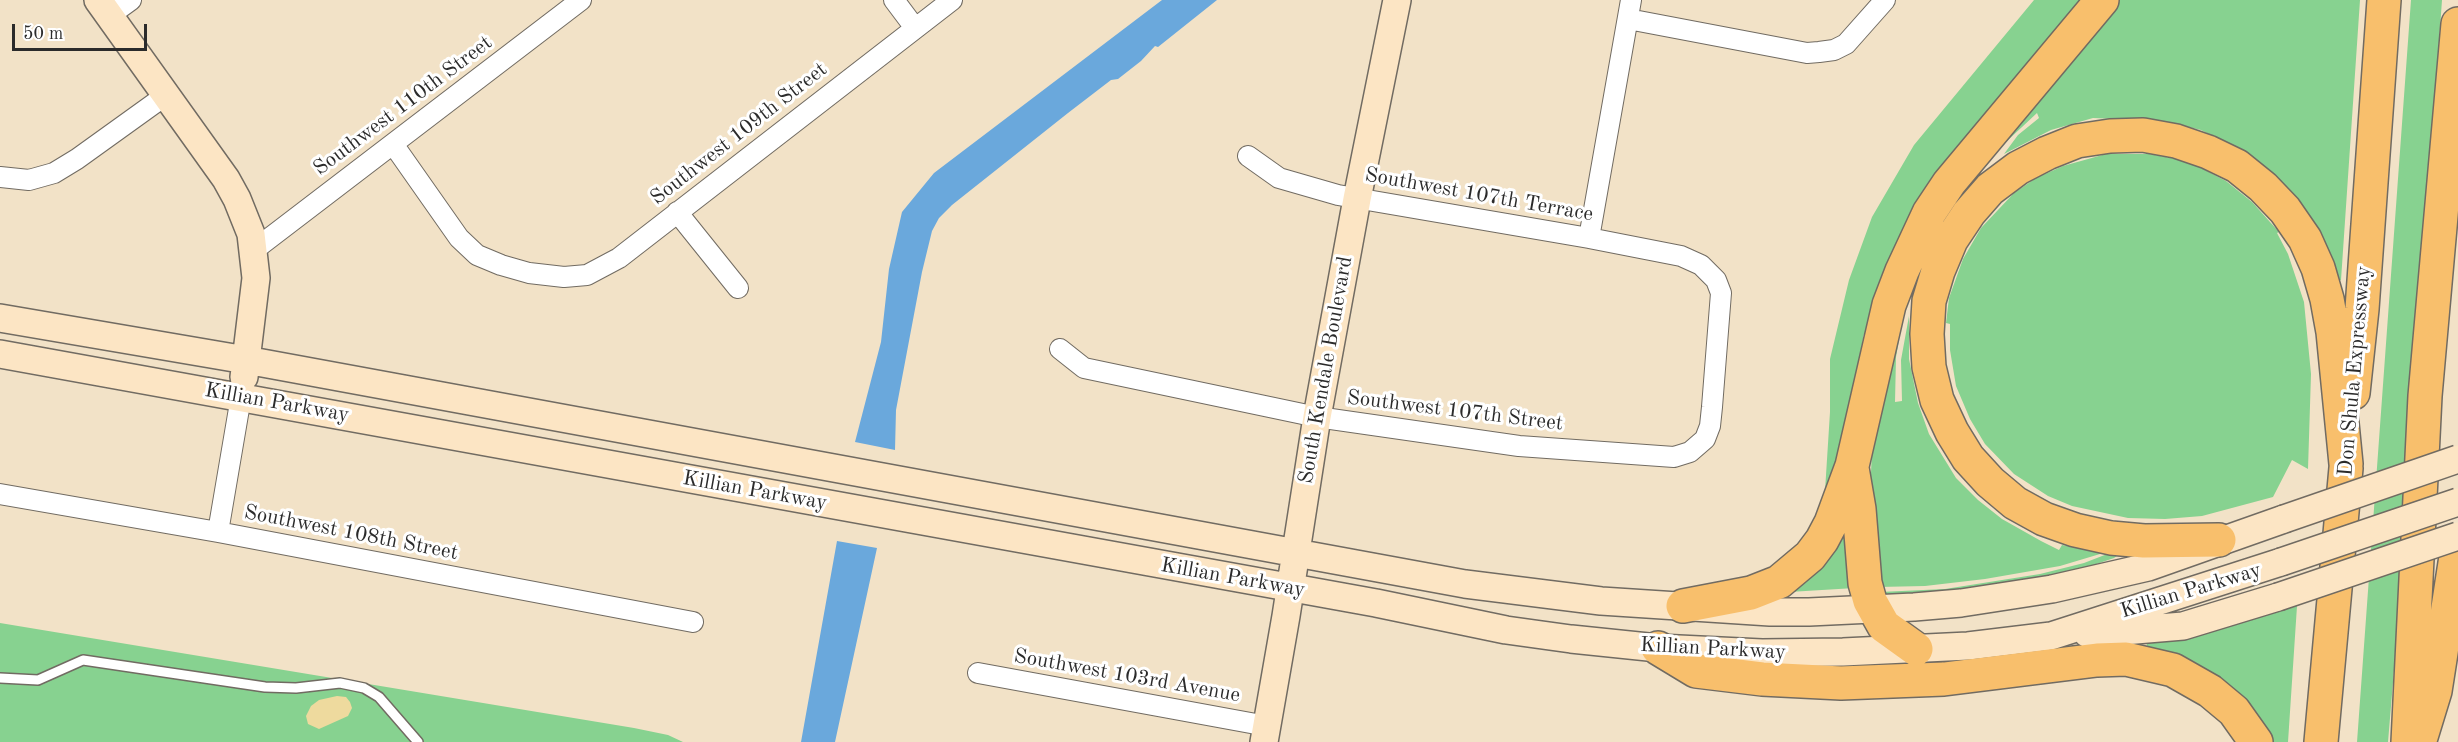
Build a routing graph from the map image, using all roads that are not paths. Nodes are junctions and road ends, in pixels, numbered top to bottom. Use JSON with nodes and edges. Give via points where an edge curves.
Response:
{"nodes":[{"id":1,"x":130,"y":0,"type":"edge"},
{"id":2,"x":580,"y":0,"type":"edge"},
{"id":3,"x":894,"y":0,"type":"edge"},
{"id":4,"x":952,"y":0,"type":"edge"},
{"id":5,"x":1397,"y":0,"type":"edge"},
{"id":6,"x":1886,"y":0,"type":"edge"},
{"id":7,"x":2102,"y":0,"type":"edge"},
{"id":8,"x":2384,"y":0,"type":"edge"},
{"id":9,"x":103,"y":8,"type":"edge"},
{"id":10,"x":1630,"y":9,"type":"edge"},
{"id":11,"x":2458,"y":24,"type":"edge"},
{"id":12,"x":915,"y":28,"type":"junction"},
{"id":13,"x":166,"y":95,"type":"junction"},
{"id":14,"x":393,"y":144,"type":"junction"},
{"id":15,"x":1248,"y":156,"type":"dead end"},
{"id":16,"x":0,"y":177,"type":"edge"},
{"id":17,"x":1357,"y":199,"type":"junction"},
{"id":18,"x":677,"y":212,"type":"junction"},
{"id":19,"x":1589,"y":238,"type":"junction"},
{"id":20,"x":254,"y":250,"type":"junction"},
{"id":21,"x":738,"y":288,"type":"dead end"},
{"id":22,"x":0,"y":318,"type":"edge"},
{"id":23,"x":1060,"y":349,"type":"dead end"},
{"id":24,"x":0,"y":354,"type":"edge"},
{"id":25,"x":246,"y":360,"type":"junction"},
{"id":26,"x":241,"y":397,"type":"junction"},
{"id":27,"x":1317,"y":417,"type":"junction"},
{"id":28,"x":1705,"y":439,"type":"joint"},
{"id":29,"x":2458,"y":459,"type":"edge"},
{"id":30,"x":2346,"y":464,"type":"junction"},
{"id":31,"x":1852,"y":466,"type":"junction"},
{"id":32,"x":0,"y":494,"type":"edge"},
{"id":33,"x":2458,"y":502,"type":"edge"},
{"id":34,"x":218,"y":532,"type":"junction"},
{"id":35,"x":2458,"y":536,"type":"edge"},
{"id":36,"x":2219,"y":540,"type":"junction"},
{"id":37,"x":2458,"y":544,"type":"edge"},
{"id":38,"x":1295,"y":552,"type":"junction"},
{"id":39,"x":1291,"y":589,"type":"junction"},
{"id":40,"x":1683,"y":606,"type":"junction"},
{"id":41,"x":1873,"y":610,"type":"junction"},
{"id":42,"x":693,"y":622,"type":"dead end"},
{"id":43,"x":2051,"y":636,"type":"junction"},
{"id":44,"x":1658,"y":648,"type":"junction"},
{"id":45,"x":1916,"y":649,"type":"junction"},
{"id":46,"x":978,"y":673,"type":"dead end"},
{"id":47,"x":0,"y":678,"type":"edge"},
{"id":48,"x":1265,"y":734,"type":"edge"},
{"id":49,"x":418,"y":742,"type":"edge"},
{"id":50,"x":2256,"y":742,"type":"edge"},
{"id":51,"x":2321,"y":742,"type":"edge"},
{"id":52,"x":2408,"y":742,"type":"edge"},
{"id":53,"x":2420,"y":742,"type":"edge"}],
"edges":[{"from":1,"to":9,"type":"street"},
{"from":2,"to":14,"type":"street","name":"Southwest 110th Street"},
{"from":3,"to":12,"type":"street"},
{"from":4,"to":12,"type":"street","name":"Southwest 109th Street"},
{"from":5,"to":17,"type":"main road","name":"South Kendale Boulevard"},
{"from":6,"to":10,"type":"street","via":[[1853,38],[1834,50],[1807,53]]},
{"from":7,"to":31,"type":"highway","via":[[1949,183],[1929,213],[1889,305]]},
{"from":8,"to":30,"type":"highway","name":"Don Shula Expressway","via":[[2362,309]]},
{"from":9,"to":13,"type":"main road"},
{"from":10,"to":19,"type":"street"},
{"from":11,"to":52,"type":"highway","via":[[2425,396]]},
{"from":12,"to":18,"type":"street","name":"Southwest 109th Street"},
{"from":13,"to":16,"type":"street","via":[[54,172],[29,180]]},
{"from":13,"to":20,"type":"main road","via":[[225,179]]},
{"from":14,"to":18,"type":"street","name":"Southwest 109th Street","via":[[459,238],[472,251],[501,265],[573,277],[597,271]]},
{"from":14,"to":20,"type":"street","name":"Southwest 110th Street"},
{"from":15,"to":17,"type":"street","name":"Southwest 107th Terrace","via":[[1279,178]]},
{"from":17,"to":19,"type":"street","name":"Southwest 107th Terrace"},
{"from":17,"to":27,"type":"main road","name":"South Kendale Boulevard"},
{"from":18,"to":21,"type":"street"},
{"from":19,"to":28,"type":"street","name":"Southwest 107th Terrace","via":[[1681,256],[1707,270],[1719,284],[1712,407]]},
{"from":20,"to":25,"type":"main road","via":[[256,278]]},
{"from":22,"to":25,"type":"main road","name":"Killian Parkway"},
{"from":23,"to":27,"type":"street","name":"Southwest 107th Street","via":[[1084,368]]},
{"from":24,"to":26,"type":"main road","name":"Killian Parkway"},
{"from":25,"to":26,"type":"main road"},
{"from":25,"to":38,"type":"main road","name":"Killian Parkway"},
{"from":26,"to":34,"type":"street"},
{"from":26,"to":39,"type":"main road","name":"Killian Parkway"},
{"from":27,"to":28,"type":"street","name":"Southwest 107th Street","via":[[1519,446],[1660,457],[1686,454]]},
{"from":27,"to":38,"type":"main road","name":"South Kendale Boulevard"},
{"from":29,"to":36,"type":"main road","name":"Killian Parkway","bridge":true},
{"from":30,"to":36,"type":"highway","via":[[2333,332],[2318,268],[2305,239],[2263,187],[2237,166],[2208,152],[2143,135],[2077,141],[2018,168],[1990,189],[1969,213],[1951,240],[1929,301],[1929,367],[1937,400],[1952,432],[1990,482],[2015,503],[2044,519],[2075,531],[2111,538]]},
{"from":30,"to":51,"type":"highway","name":"Don Shula Expressway"},
{"from":31,"to":40,"type":"highway","via":[[1831,524],[1810,556],[1794,571],[1751,593]]},
{"from":31,"to":41,"type":"highway","via":[[1865,583]]},
{"from":32,"to":34,"type":"street","name":"Southwest 108th Street"},
{"from":33,"to":43,"type":"main road","name":"Killian Parkway","bridge":true},
{"from":34,"to":42,"type":"street","name":"Southwest 108th Street"},
{"from":35,"to":43,"type":"main road","bridge":true,"via":[[2183,626]]},
{"from":36,"to":41,"type":"main road","name":"Killian Parkway","via":[[2148,567],[2052,589],[1961,603]]},
{"from":37,"to":53,"type":"highway","via":[[2437,681]]},
{"from":38,"to":39,"type":"main road","name":"South Kendale Boulevard"},
{"from":38,"to":40,"type":"main road","name":"Killian Parkway","via":[[1512,591]]},
{"from":39,"to":44,"type":"main road","name":"Killian Parkway","via":[[1506,630]]},
{"from":39,"to":48,"type":"main road","name":"South Kendale Boulevard"},
{"from":40,"to":41,"type":"main road","name":"Killian Parkway","via":[[1770,612]]},
{"from":41,"to":45,"type":"highway","via":[[1884,626]]},
{"from":43,"to":45,"type":"main road","name":"Killian Parkway"},
{"from":44,"to":45,"type":"main road","name":"Killian Parkway","via":[[1762,653]]},
{"from":44,"to":50,"type":"highway","via":[[1696,671],[1841,683],[1944,679],[2126,659],[2173,670],[2210,691],[2234,711]]},
{"from":46,"to":48,"type":"street","name":"Southwest 103rd Avenue"},
{"from":47,"to":49,"type":"lane","via":[[38,680],[83,660],[265,687],[340,683],[364,688],[379,697]]}]}
